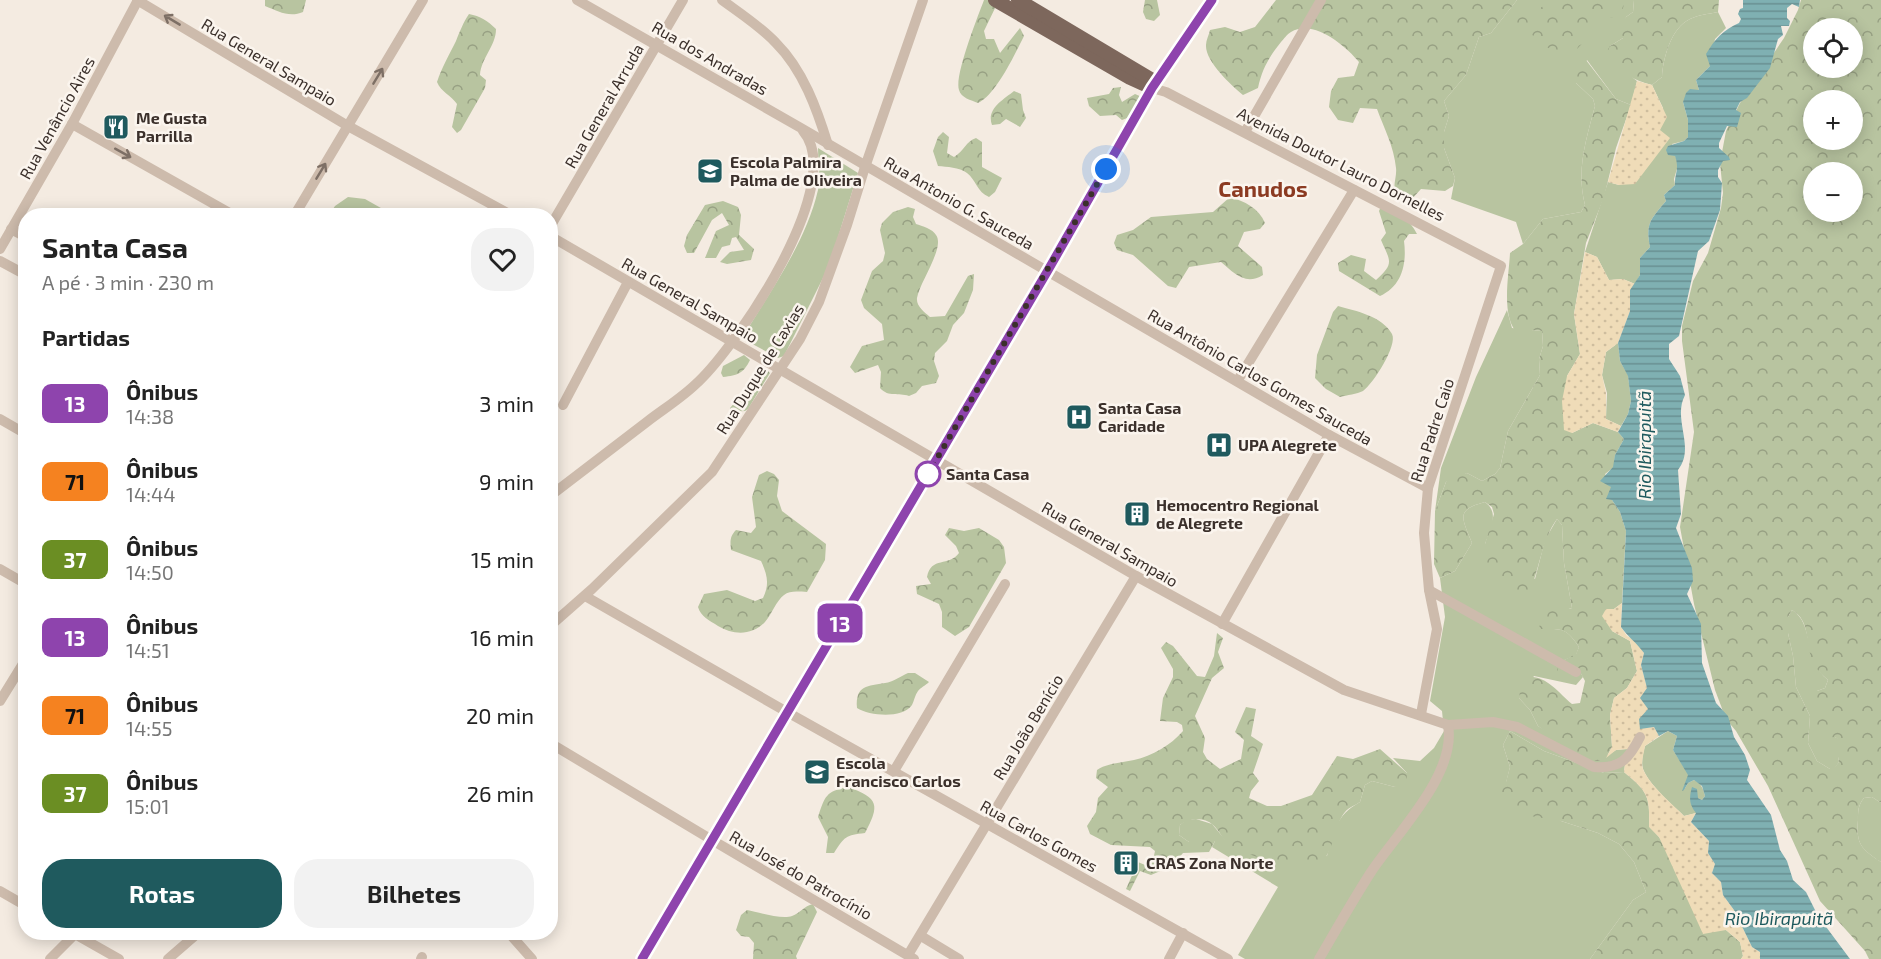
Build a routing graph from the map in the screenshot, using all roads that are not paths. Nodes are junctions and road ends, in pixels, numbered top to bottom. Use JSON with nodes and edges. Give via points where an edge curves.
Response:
{"nodes":[{"id":1,"x":137,"y":0,"type":"edge"},
{"id":2,"x":423,"y":0,"type":"edge"},
{"id":3,"x":577,"y":0,"type":"edge"},
{"id":4,"x":683,"y":0,"type":"edge"},
{"id":5,"x":722,"y":0,"type":"edge"},
{"id":6,"x":923,"y":0,"type":"edge"},
{"id":7,"x":995,"y":0,"type":"edge"},
{"id":8,"x":1018,"y":0,"type":"edge"},
{"id":9,"x":1212,"y":0,"type":"edge"},
{"id":10,"x":1322,"y":0,"type":"edge"},
{"id":11,"x":657,"y":45,"type":"junction"},
{"id":12,"x":1158,"y":87,"type":"junction"},
{"id":13,"x":72,"y":124,"type":"junction"},
{"id":14,"x":348,"y":126,"type":"junction"},
{"id":15,"x":801,"y":128,"type":"junction"},
{"id":16,"x":1245,"y":132,"type":"junction"},
{"id":17,"x":828,"y":145,"type":"junction"},
{"id":18,"x":865,"y":166,"type":"junction"},
{"id":19,"x":1354,"y":190,"type":"junction"},
{"id":20,"x":23,"y":208,"type":"edge"},
{"id":21,"x":221,"y":208,"type":"edge"},
{"id":22,"x":299,"y":208,"type":"edge"},
{"id":23,"x":498,"y":208,"type":"edge"},
{"id":24,"x":558,"y":213,"type":"edge"},
{"id":25,"x":18,"y":217,"type":"edge"},
{"id":26,"x":11,"y":229,"type":"junction"},
{"id":27,"x":18,"y":233,"type":"edge"},
{"id":28,"x":558,"y":241,"type":"edge"},
{"id":29,"x":0,"y":249,"type":"edge"},
{"id":30,"x":0,"y":261,"type":"edge"},
{"id":31,"x":1501,"y":266,"type":"joint"},
{"id":32,"x":18,"y":271,"type":"edge"},
{"id":33,"x":1047,"y":272,"type":"junction"},
{"id":34,"x":628,"y":282,"type":"junction"},
{"id":35,"x":731,"y":342,"type":"junction"},
{"id":36,"x":780,"y":370,"type":"junction"},
{"id":37,"x":1238,"y":380,"type":"junction"},
{"id":38,"x":563,"y":405,"type":"dead end"},
{"id":39,"x":0,"y":419,"type":"edge"},
{"id":40,"x":18,"y":429,"type":"edge"},
{"id":41,"x":1329,"y":435,"type":"junction"},
{"id":42,"x":936,"y":461,"type":"junction"},
{"id":43,"x":1428,"y":488,"type":"junction"},
{"id":44,"x":558,"y":490,"type":"edge"},
{"id":45,"x":0,"y":569,"type":"edge"},
{"id":46,"x":1136,"y":576,"type":"junction"},
{"id":47,"x":18,"y":579,"type":"edge"},
{"id":48,"x":1005,"y":584,"type":"dead end"},
{"id":49,"x":1429,"y":590,"type":"junction"},
{"id":50,"x":585,"y":596,"type":"junction"},
{"id":51,"x":558,"y":619,"type":"edge"},
{"id":52,"x":1222,"y":624,"type":"junction"},
{"id":53,"x":18,"y":672,"type":"edge"},
{"id":54,"x":1576,"y":672,"type":"dead end"},
{"id":55,"x":0,"y":701,"type":"edge"},
{"id":56,"x":787,"y":712,"type":"junction"},
{"id":57,"x":1421,"y":714,"type":"junction"},
{"id":58,"x":1448,"y":725,"type":"junction"},
{"id":59,"x":1640,"y":737,"type":"dead end"},
{"id":60,"x":558,"y":747,"type":"edge"},
{"id":61,"x":894,"y":771,"type":"junction"},
{"id":62,"x":987,"y":824,"type":"junction"},
{"id":63,"x":712,"y":840,"type":"junction"},
{"id":64,"x":0,"y":891,"type":"edge"},
{"id":65,"x":18,"y":901,"type":"edge"},
{"id":66,"x":1183,"y":933,"type":"junction"},
{"id":67,"x":921,"y":936,"type":"junction"},
{"id":68,"x":68,"y":940,"type":"edge"},
{"id":69,"x":87,"y":940,"type":"edge"},
{"id":70,"x":190,"y":940,"type":"edge"},
{"id":71,"x":515,"y":940,"type":"edge"},
{"id":72,"x":911,"y":957,"type":"edge"},
{"id":73,"x":50,"y":959,"type":"edge"},
{"id":74,"x":118,"y":959,"type":"edge"},
{"id":75,"x":168,"y":959,"type":"edge"},
{"id":76,"x":531,"y":959,"type":"edge"},
{"id":77,"x":642,"y":959,"type":"edge"},
{"id":78,"x":959,"y":959,"type":"edge"},
{"id":79,"x":1169,"y":959,"type":"edge"},
{"id":80,"x":1228,"y":959,"type":"edge"},
{"id":81,"x":1319,"y":959,"type":"edge"}],
"edges":[{"from":1,"to":13,"type":"street","name":"Rua Venâncio Aires"},
{"from":14,"to":1,"type":"street","name":"Rua General Sampaio","one_way":true},
{"from":14,"to":2,"type":"street","one_way":true},
{"from":3,"to":11,"type":"street","name":"Rua dos Andradas"},
{"from":4,"to":11,"type":"street","name":"Rua General Arruda"},
{"from":5,"to":17,"type":"street","via":[[759,27],[793,64],[819,115]]},
{"from":6,"to":18,"type":"street","name":"Rua Duque de Caxias"},
{"from":7,"to":12,"type":"main road","name":"Avenida Doutor Lauro Dornelles","via":[[1130,78]]},
{"from":8,"to":12,"type":"main road","name":"Avenida Doutor Lauro Dornelles"},
{"from":9,"to":12,"type":"street"},
{"from":10,"to":16,"type":"street"},
{"from":11,"to":15,"type":"street","name":"Rua dos Andradas"},
{"from":11,"to":24,"type":"street","name":"Rua General Arruda"},
{"from":12,"to":16,"type":"street","name":"Avenida Doutor Lauro Dornelles"},
{"from":12,"to":33,"type":"street"},
{"from":13,"to":20,"type":"street","name":"Rua Venâncio Aires"},
{"from":13,"to":21,"type":"street","one_way":true},
{"from":22,"to":14,"type":"street","one_way":true},
{"from":14,"to":23,"type":"street","name":"Rua General Sampaio"},
{"from":15,"to":17,"type":"street","name":"Rua dos Andradas"},
{"from":15,"to":35,"type":"street","via":[[811,143],[813,161],[808,202],[793,242]]},
{"from":16,"to":19,"type":"street","name":"Avenida Doutor Lauro Dornelles"},
{"from":17,"to":18,"type":"street","name":"Rua Antonio G. Sauceda"},
{"from":18,"to":33,"type":"street","name":"Rua Antonio G. Sauceda"},
{"from":18,"to":36,"type":"street","name":"Rua Duque de Caxias","via":[[819,302]]},
{"from":19,"to":31,"type":"street","name":"Avenida Doutor Lauro Dornelles"},
{"from":19,"to":37,"type":"street"},
{"from":25,"to":26,"type":"street","name":"Rua Venâncio Aires"},
{"from":26,"to":27,"type":"street"},
{"from":26,"to":29,"type":"street","name":"Rua Venâncio Aires"},
{"from":28,"to":34,"type":"street","name":"Rua General Sampaio"},
{"from":30,"to":32,"type":"street"},
{"from":31,"to":43,"type":"street","name":"Rua Padre Caio"},
{"from":33,"to":37,"type":"street","name":"Rua Antônio Carlos Gomes Sauceda"},
{"from":33,"to":42,"type":"street"},
{"from":34,"to":35,"type":"street","name":"Rua General Sampaio"},
{"from":34,"to":38,"type":"street"},
{"from":35,"to":36,"type":"street","name":"Rua General Sampaio"},
{"from":35,"to":44,"type":"street","via":[[697,383]]},
{"from":36,"to":42,"type":"street","name":"Rua General Sampaio"},
{"from":36,"to":50,"type":"street","name":"Rua Duque de Caxias","via":[[711,472]]},
{"from":37,"to":41,"type":"street","name":"Rua Antônio Carlos Gomes Sauceda"},
{"from":39,"to":40,"type":"street"},
{"from":41,"to":43,"type":"street","name":"Rua Antônio Carlos Gomes Sauceda"},
{"from":41,"to":52,"type":"street"},
{"from":42,"to":46,"type":"street","name":"Rua General Sampaio"},
{"from":42,"to":56,"type":"street"},
{"from":43,"to":49,"type":"street","name":"Rua Padre Caio","via":[[1424,533]]},
{"from":45,"to":47,"type":"street"},
{"from":46,"to":52,"type":"street","name":"Rua General Sampaio"},
{"from":46,"to":62,"type":"street","name":"Rua João Benício"},
{"from":48,"to":61,"type":"street"},
{"from":49,"to":54,"type":"street"},
{"from":49,"to":57,"type":"street","name":"Rua Padre Caio","via":[[1437,629]]},
{"from":50,"to":51,"type":"street","name":"Rua Duque de Caxias"},
{"from":50,"to":56,"type":"street","name":"Rua Carlos Gomes"},
{"from":52,"to":57,"type":"street","name":"Rua General Sampaio","via":[[1344,690]]},
{"from":53,"to":55,"type":"street"},
{"from":56,"to":61,"type":"street","name":"Rua Carlos Gomes"},
{"from":56,"to":63,"type":"street"},
{"from":57,"to":58,"type":"street","name":"Rua General Sampaio"},
{"from":58,"to":59,"type":"street","name":"Rua General Sampaio","via":[[1493,722],[1517,727],[1594,767],[1608,768],[1620,764]]},
{"from":58,"to":81,"type":"street","via":[[1446,756],[1431,788],[1371,872]]},
{"from":60,"to":63,"type":"street","name":"Rua José do Patrocínio"},
{"from":61,"to":62,"type":"street","name":"Rua Carlos Gomes"},
{"from":62,"to":66,"type":"street","name":"Rua Carlos Gomes"},
{"from":62,"to":67,"type":"street","name":"Rua João Benício"},
{"from":63,"to":72,"type":"street","name":"Rua José do Patrocínio"},
{"from":63,"to":77,"type":"street"},
{"from":64,"to":65,"type":"street"},
{"from":66,"to":79,"type":"street"},
{"from":66,"to":80,"type":"street","name":"Rua Carlos Gomes"},
{"from":67,"to":72,"type":"street","name":"Rua João Benício"},
{"from":67,"to":78,"type":"street"},
{"from":68,"to":73,"type":"street"},
{"from":69,"to":74,"type":"street"},
{"from":70,"to":75,"type":"street"},
{"from":71,"to":76,"type":"street"}]}
